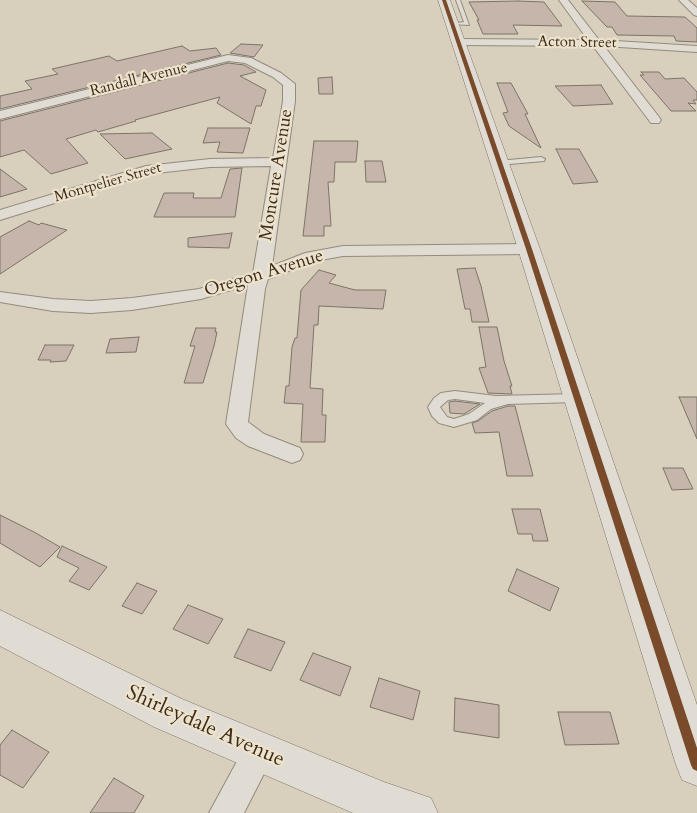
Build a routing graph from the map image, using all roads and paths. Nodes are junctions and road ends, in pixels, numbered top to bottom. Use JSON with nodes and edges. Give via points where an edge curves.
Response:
{"nodes":[{"id":1,"x":563,"y":0,"type":"edge"},
{"id":2,"x":683,"y":0,"type":"edge"},
{"id":3,"x":697,"y":12,"type":"edge"},
{"id":4,"x":455,"y":13,"type":"edge"},
{"id":5,"x":594,"y":42,"type":"junction"},
{"id":6,"x":697,"y":49,"type":"edge"},
{"id":7,"x":277,"y":75,"type":"joint"},
{"id":8,"x":0,"y":115,"type":"edge"},
{"id":9,"x":655,"y":120,"type":"dead end"},
{"id":10,"x":541,"y":158,"type":"dead end"},
{"id":11,"x":279,"y":162,"type":"junction"},
{"id":12,"x":498,"y":163,"type":"junction"},
{"id":13,"x":0,"y":215,"type":"edge"},
{"id":14,"x":528,"y":249,"type":"junction"},
{"id":15,"x":261,"y":276,"type":"junction"},
{"id":16,"x":0,"y":297,"type":"edge"},
{"id":17,"x":577,"y":398,"type":"junction"},
{"id":18,"x":507,"y":400,"type":"junction"},
{"id":19,"x":292,"y":454,"type":"dead end"},
{"id":20,"x":0,"y":627,"type":"edge"},
{"id":21,"x":259,"y":752,"type":"junction"},
{"id":22,"x":697,"y":765,"type":"edge"},
{"id":23,"x":226,"y":813,"type":"edge"},
{"id":24,"x":416,"y":813,"type":"edge"}],
"edges":[{"from":1,"to":5,"type":"street"},
{"from":2,"to":3,"type":"street"},
{"from":4,"to":5,"type":"street","name":"Acton Street"},
{"from":4,"to":12,"type":"main road"},
{"from":5,"to":6,"type":"street","name":"Acton Street"},
{"from":5,"to":9,"type":"street"},
{"from":7,"to":8,"type":"street","name":"Randall Avenue","via":[[247,60],[228,58]]},
{"from":7,"to":11,"type":"street","name":"Moncure Avenue","via":[[289,87]]},
{"from":10,"to":12,"type":"lane"},
{"from":11,"to":13,"type":"street","name":"Montpelier Street","via":[[210,162],[146,170]]},
{"from":11,"to":15,"type":"street","name":"Moncure Avenue"},
{"from":12,"to":14,"type":"main road"},
{"from":14,"to":15,"type":"street","name":"Oregon Avenue","via":[[343,251],[311,257]]},
{"from":14,"to":17,"type":"main road"},
{"from":15,"to":16,"type":"street","name":"Oregon Avenue","via":[[201,294],[132,304],[53,305]]},
{"from":15,"to":19,"type":"street","name":"Moncure Avenue","via":[[256,289],[237,424],[256,440]]},
{"from":17,"to":18,"type":"lane"},
{"from":17,"to":22,"type":"main road"},
{"from":18,"to":18,"type":"lane","via":[[455,395],[445,396],[434,406],[443,420],[454,424],[473,417],[487,406]]},
{"from":20,"to":21,"type":"main road","name":"Shirleydale Avenue","via":[[168,713]]},
{"from":21,"to":23,"type":"street"},
{"from":21,"to":24,"type":"main road","name":"Shirleydale Avenue","via":[[384,804]]}]}
